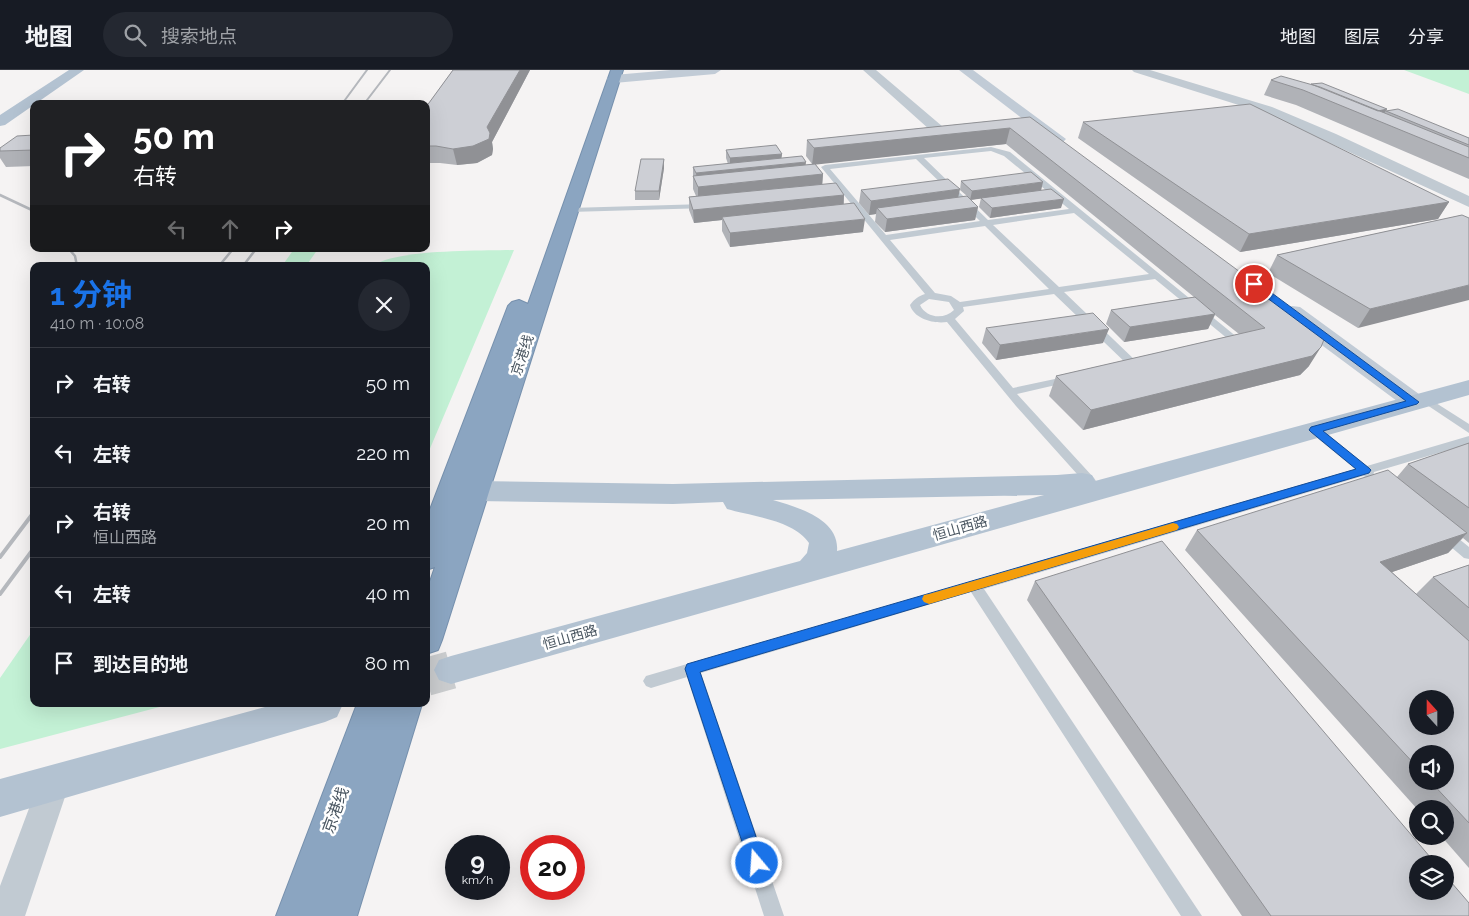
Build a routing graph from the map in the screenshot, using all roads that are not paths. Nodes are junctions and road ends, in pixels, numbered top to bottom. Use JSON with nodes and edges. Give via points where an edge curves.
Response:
{"nodes":[{"id":1,"x":78,"y":70,"type":"edge"},
{"id":2,"x":91,"y":70,"type":"edge"},
{"id":3,"x":715,"y":70,"type":"edge"},
{"id":4,"x":868,"y":70,"type":"edge"},
{"id":5,"x":965,"y":70,"type":"edge"},
{"id":6,"x":1138,"y":70,"type":"edge"},
{"id":7,"x":612,"y":73,"type":"edge"},
{"id":8,"x":33,"y":100,"type":"edge"},
{"id":9,"x":48,"y":100,"type":"edge"},
{"id":10,"x":30,"y":102,"type":"edge"},
{"id":11,"x":30,"y":112,"type":"edge"},
{"id":12,"x":0,"y":122,"type":"edge"},
{"id":13,"x":0,"y":132,"type":"edge"},
{"id":14,"x":944,"y":135,"type":"edge"},
{"id":15,"x":1070,"y":147,"type":"edge"},
{"id":16,"x":918,"y":157,"type":"junction"},
{"id":17,"x":846,"y":192,"type":"junction"},
{"id":18,"x":836,"y":193,"type":"edge"},
{"id":19,"x":1469,"y":202,"type":"edge"},
{"id":20,"x":712,"y":205,"type":"edge"},
{"id":21,"x":570,"y":210,"type":"junction"},
{"id":22,"x":1076,"y":210,"type":"junction"},
{"id":23,"x":987,"y":223,"type":"junction"},
{"id":24,"x":884,"y":238,"type":"junction"},
{"id":25,"x":1156,"y":276,"type":"junction"},
{"id":26,"x":1057,"y":291,"type":"junction"},
{"id":27,"x":932,"y":296,"type":"junction"},
{"id":28,"x":1278,"y":302,"type":"edge"},
{"id":29,"x":957,"y":305,"type":"junction"},
{"id":30,"x":949,"y":318,"type":"junction"},
{"id":31,"x":1228,"y":344,"type":"edge"},
{"id":32,"x":1134,"y":365,"type":"edge"},
{"id":33,"x":1077,"y":378,"type":"edge"},
{"id":34,"x":1469,"y":387,"type":"edge"},
{"id":35,"x":1010,"y":392,"type":"junction"},
{"id":36,"x":1419,"y":401,"type":"junction"},
{"id":37,"x":1469,"y":429,"type":"edge"},
{"id":38,"x":1315,"y":430,"type":"junction"},
{"id":39,"x":1469,"y":440,"type":"edge"},
{"id":40,"x":1365,"y":470,"type":"junction"},
{"id":41,"x":1155,"y":474,"type":"junction"},
{"id":42,"x":1090,"y":481,"type":"junction"},
{"id":43,"x":1380,"y":482,"type":"edge"},
{"id":44,"x":476,"y":491,"type":"junction"},
{"id":45,"x":673,"y":494,"type":"junction"},
{"id":46,"x":1432,"y":524,"type":"edge"},
{"id":47,"x":430,"y":548,"type":"edge"},
{"id":48,"x":1469,"y":554,"type":"edge"},
{"id":49,"x":810,"y":570,"type":"junction"},
{"id":50,"x":974,"y":585,"type":"junction"},
{"id":51,"x":430,"y":628,"type":"edge"},
{"id":52,"x":692,"y":669,"type":"junction"},
{"id":53,"x":451,"y":670,"type":"tunnel mouth"},
{"id":54,"x":651,"y":681,"type":"dead end"},
{"id":55,"x":322,"y":707,"type":"edge"},
{"id":56,"x":373,"y":707,"type":"edge"},
{"id":57,"x":404,"y":707,"type":"edge"},
{"id":58,"x":54,"y":782,"type":"junction"},
{"id":59,"x":0,"y":798,"type":"edge"},
{"id":60,"x":7,"y":916,"type":"edge"},
{"id":61,"x":297,"y":916,"type":"edge"},
{"id":62,"x":336,"y":916,"type":"edge"},
{"id":63,"x":774,"y":916,"type":"edge"},
{"id":64,"x":1192,"y":916,"type":"edge"}],
"edges":[{"from":1,"to":8,"type":"main road"},
{"from":2,"to":9,"type":"main road"},
{"from":3,"to":7,"type":"street"},
{"from":4,"to":14,"type":"street"},
{"from":5,"to":15,"type":"street"},
{"from":6,"to":19,"type":"street","via":[[1268,110]]},
{"from":7,"to":21,"type":"highway","name":"京港线"},
{"from":7,"to":47,"type":"highway","name":"京港线"},
{"from":10,"to":12,"type":"main road"},
{"from":11,"to":13,"type":"main road"},
{"from":16,"to":17,"type":"lane","via":[[825,167]]},
{"from":16,"to":22,"type":"lane","via":[[998,150]]},
{"from":16,"to":23,"type":"lane"},
{"from":17,"to":18,"type":"lane"},
{"from":17,"to":24,"type":"lane"},
{"from":20,"to":21,"type":"lane"},
{"from":21,"to":44,"type":"highway","name":"京港线"},
{"from":22,"to":23,"type":"lane"},
{"from":22,"to":25,"type":"lane"},
{"from":23,"to":24,"type":"lane"},
{"from":23,"to":26,"type":"lane"},
{"from":24,"to":27,"type":"lane"},
{"from":25,"to":26,"type":"lane"},
{"from":25,"to":31,"type":"lane","via":[[1238,342]]},
{"from":26,"to":29,"type":"lane"},
{"from":26,"to":32,"type":"lane"},
{"from":27,"to":29,"type":"lane"},
{"from":27,"to":30,"type":"lane","via":[[917,301],[916,309],[931,318]]},
{"from":28,"to":36,"type":"street"},
{"from":29,"to":30,"type":"lane","via":[[959,311]]},
{"from":30,"to":35,"type":"lane"},
{"from":33,"to":35,"type":"lane"},
{"from":34,"to":36,"type":"main road","name":"恒山西路"},
{"from":35,"to":42,"type":"lane"},
{"from":36,"to":37,"type":"lane"},
{"from":36,"to":38,"type":"main road","name":"恒山西路"},
{"from":38,"to":40,"type":"lane"},
{"from":38,"to":41,"type":"main road","name":"恒山西路"},
{"from":39,"to":40,"type":"lane"},
{"from":40,"to":43,"type":"lane"},
{"from":40,"to":50,"type":"lane"},
{"from":41,"to":42,"type":"main road"},
{"from":41,"to":49,"type":"main road","name":"恒山西路"},
{"from":42,"to":45,"type":"main road","via":[[1057,485]]},
{"from":44,"to":45,"type":"main road"},
{"from":44,"to":51,"type":"highway","name":"京港线"},
{"from":45,"to":49,"type":"main road","via":[[758,505],[790,514],[818,534],[824,545],[822,555]]},
{"from":46,"to":48,"type":"lane"},
{"from":49,"to":53,"type":"main road","name":"恒山西路"},
{"from":50,"to":52,"type":"lane"},
{"from":50,"to":64,"type":"lane"},
{"from":52,"to":54,"type":"lane"},
{"from":52,"to":63,"type":"lane"},
{"from":55,"to":58,"type":"main road"},
{"from":56,"to":61,"type":"highway","name":"京港线"},
{"from":57,"to":62,"type":"highway"},
{"from":58,"to":59,"type":"main road"},
{"from":58,"to":60,"type":"street"}]}
